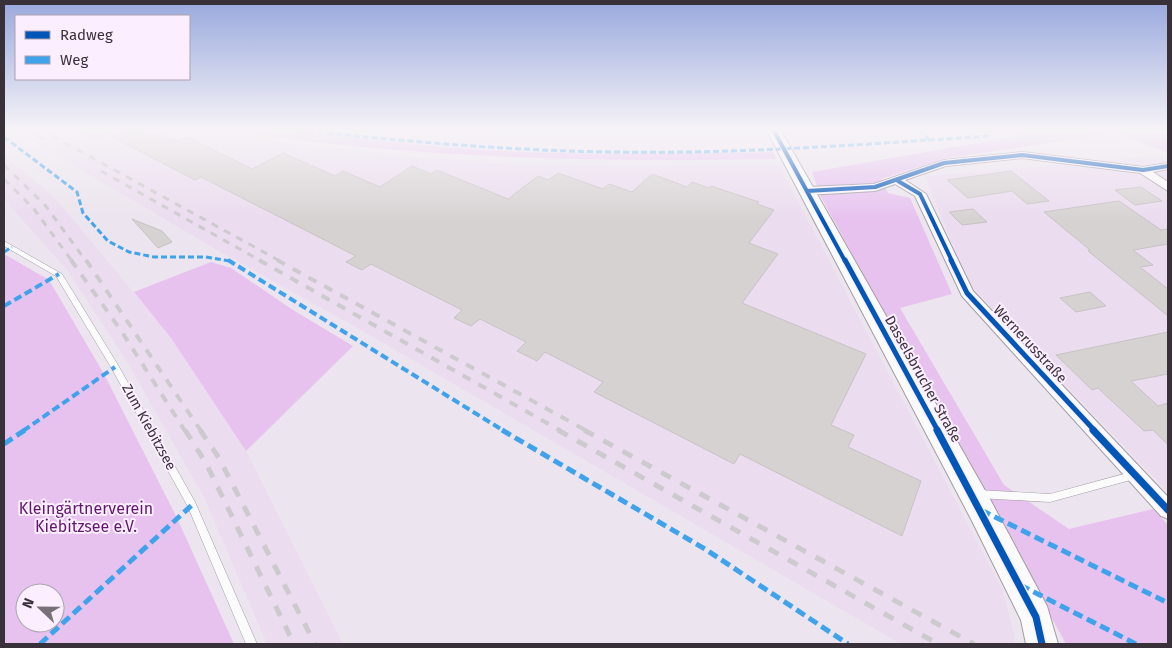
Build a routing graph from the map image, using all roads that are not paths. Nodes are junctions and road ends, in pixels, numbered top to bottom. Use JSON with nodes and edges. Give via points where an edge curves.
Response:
{"nodes":[{"id":1,"x":790,"y":159,"type":"edge"},
{"id":2,"x":985,"y":159,"type":"edge"},
{"id":3,"x":1067,"y":159,"type":"edge"},
{"id":4,"x":1168,"y":166,"type":"edge"},
{"id":5,"x":1143,"y":170,"type":"junction"},
{"id":6,"x":898,"y":180,"type":"junction"},
{"id":7,"x":1168,"y":187,"type":"edge"},
{"id":8,"x":807,"y":191,"type":"junction"},
{"id":9,"x":4,"y":243,"type":"edge"},
{"id":10,"x":1135,"y":475,"type":"junction"},
{"id":11,"x":973,"y":494,"type":"junction"},
{"id":12,"x":1168,"y":510,"type":"edge"},
{"id":13,"x":252,"y":644,"type":"edge"},
{"id":14,"x":1042,"y":644,"type":"edge"}],
"edges":[{"from":1,"to":8,"type":"street","name":"Dasselsbrucher Straße"},
{"from":2,"to":6,"type":"street","via":[[944,164]]},
{"from":3,"to":5,"type":"street"},
{"from":4,"to":5,"type":"street"},
{"from":5,"to":7,"type":"street"},
{"from":6,"to":8,"type":"street","via":[[874,187]]},
{"from":6,"to":10,"type":"street","name":"Wernerusstraße","via":[[920,194],[967,293]]},
{"from":8,"to":11,"type":"street","name":"Dasselsbrucher Straße"},
{"from":9,"to":13,"type":"lane","name":"Zum Kiebitzsee","via":[[59,274],[192,505]]},
{"from":10,"to":11,"type":"lane","via":[[1050,498]]},
{"from":10,"to":12,"type":"street","name":"Wernerusstraße"},
{"from":11,"to":14,"type":"street","name":"Dasselsbrucher Straße","via":[[1036,617]]}]}
